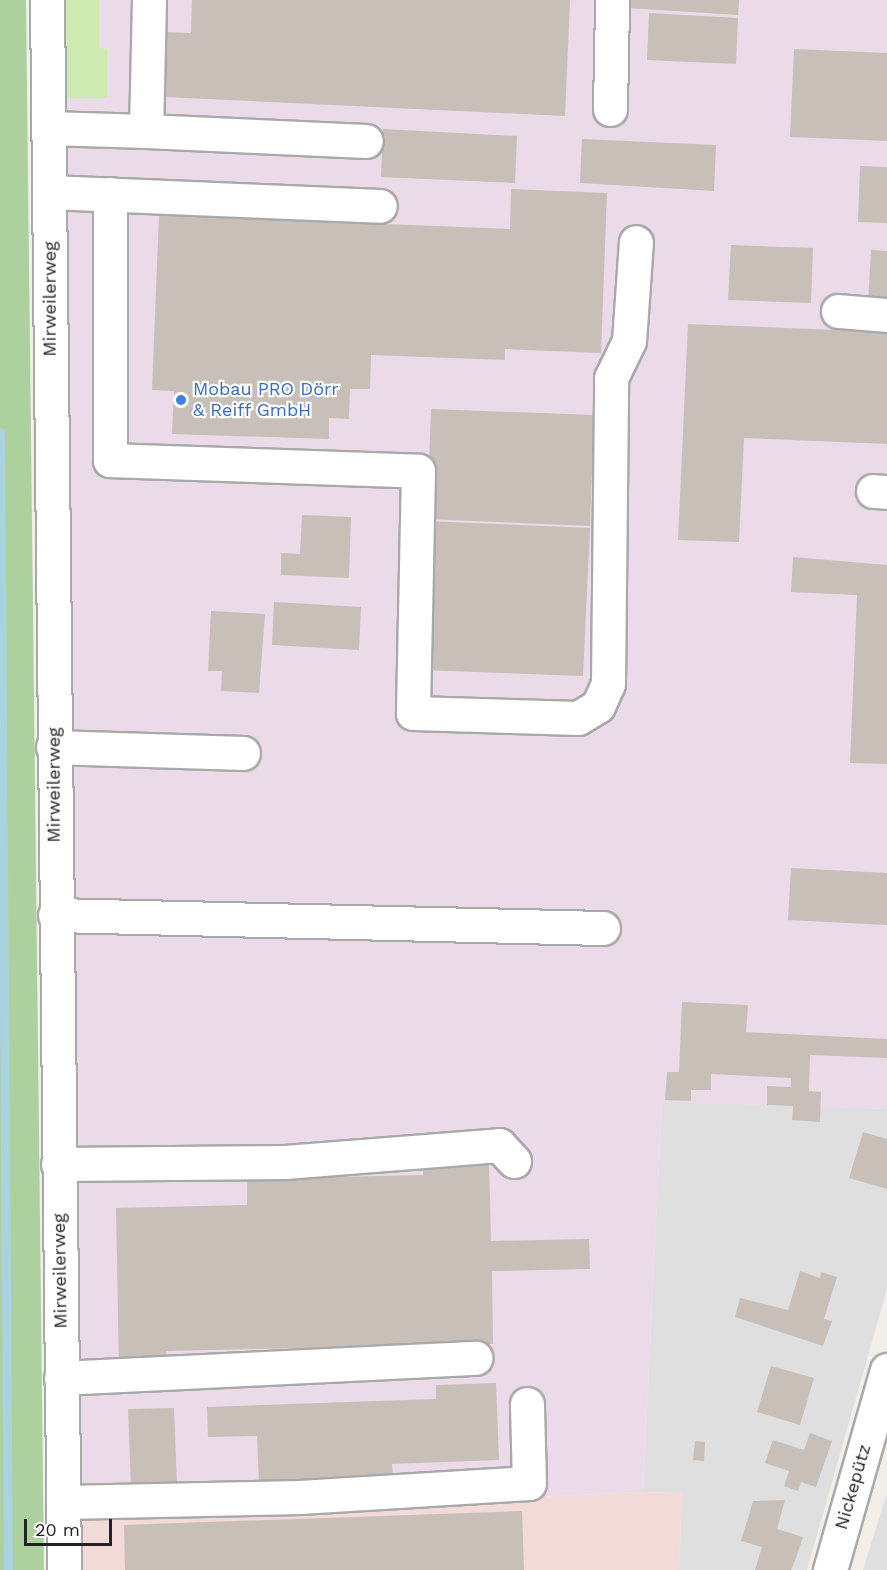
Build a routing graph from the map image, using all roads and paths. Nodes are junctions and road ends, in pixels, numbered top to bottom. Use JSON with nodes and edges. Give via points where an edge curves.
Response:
{"nodes":[{"id":1,"x":47,"y":0,"type":"edge"},
{"id":2,"x":149,"y":0,"type":"edge"},
{"id":3,"x":612,"y":0,"type":"edge"},
{"id":4,"x":610,"y":109,"type":"dead end"},
{"id":5,"x":48,"y":128,"type":"junction"},
{"id":6,"x":146,"y":131,"type":"junction"},
{"id":7,"x":366,"y":141,"type":"dead end"},
{"id":8,"x":49,"y":192,"type":"junction"},
{"id":9,"x":110,"y":194,"type":"junction"},
{"id":10,"x":380,"y":206,"type":"dead end"},
{"id":11,"x":636,"y":242,"type":"dead end"},
{"id":12,"x":838,"y":311,"type":"dead end"},
{"id":13,"x":887,"y":315,"type":"edge"},
{"id":14,"x":53,"y":747,"type":"junction"},
{"id":15,"x":243,"y":753,"type":"dead end"},
{"id":16,"x":55,"y":915,"type":"junction"},
{"id":17,"x":603,"y":928,"type":"dead end"},
{"id":18,"x":514,"y":1161,"type":"dead end"},
{"id":19,"x":58,"y":1164,"type":"junction"},
{"id":20,"x":476,"y":1358,"type":"dead end"},
{"id":21,"x":887,"y":1370,"type":"edge"},
{"id":22,"x":61,"y":1378,"type":"junction"},
{"id":23,"x":526,"y":1404,"type":"dead end"},
{"id":24,"x":63,"y":1503,"type":"junction"},
{"id":25,"x":64,"y":1570,"type":"edge"},
{"id":26,"x":830,"y":1570,"type":"edge"}],
"edges":[{"from":1,"to":5,"type":"street","name":"Mirweilerweg"},
{"from":2,"to":6,"type":"street"},
{"from":3,"to":4,"type":"street"},
{"from":5,"to":6,"type":"street"},
{"from":5,"to":8,"type":"street","name":"Mirweilerweg"},
{"from":6,"to":7,"type":"street"},
{"from":8,"to":9,"type":"street"},
{"from":8,"to":14,"type":"street","name":"Mirweilerweg"},
{"from":9,"to":10,"type":"street"},
{"from":9,"to":11,"type":"street","via":[[110,460],[418,471],[413,713],[578,718],[598,706],[608,684],[611,378],[629,340]]},
{"from":12,"to":13,"type":"street"},
{"from":14,"to":15,"type":"street"},
{"from":14,"to":16,"type":"street","name":"Mirweilerweg"},
{"from":16,"to":17,"type":"street"},
{"from":16,"to":19,"type":"street","name":"Mirweilerweg"},
{"from":18,"to":19,"type":"street","via":[[499,1145],[285,1162]]},
{"from":19,"to":22,"type":"street","name":"Mirweilerweg"},
{"from":20,"to":22,"type":"street"},
{"from":21,"to":26,"type":"street","name":"Nickepütz"},
{"from":22,"to":24,"type":"street","name":"Mirweilerweg"},
{"from":23,"to":24,"type":"street","via":[[529,1483],[311,1497]]},
{"from":24,"to":25,"type":"street","name":"Mirweilerweg"}]}
